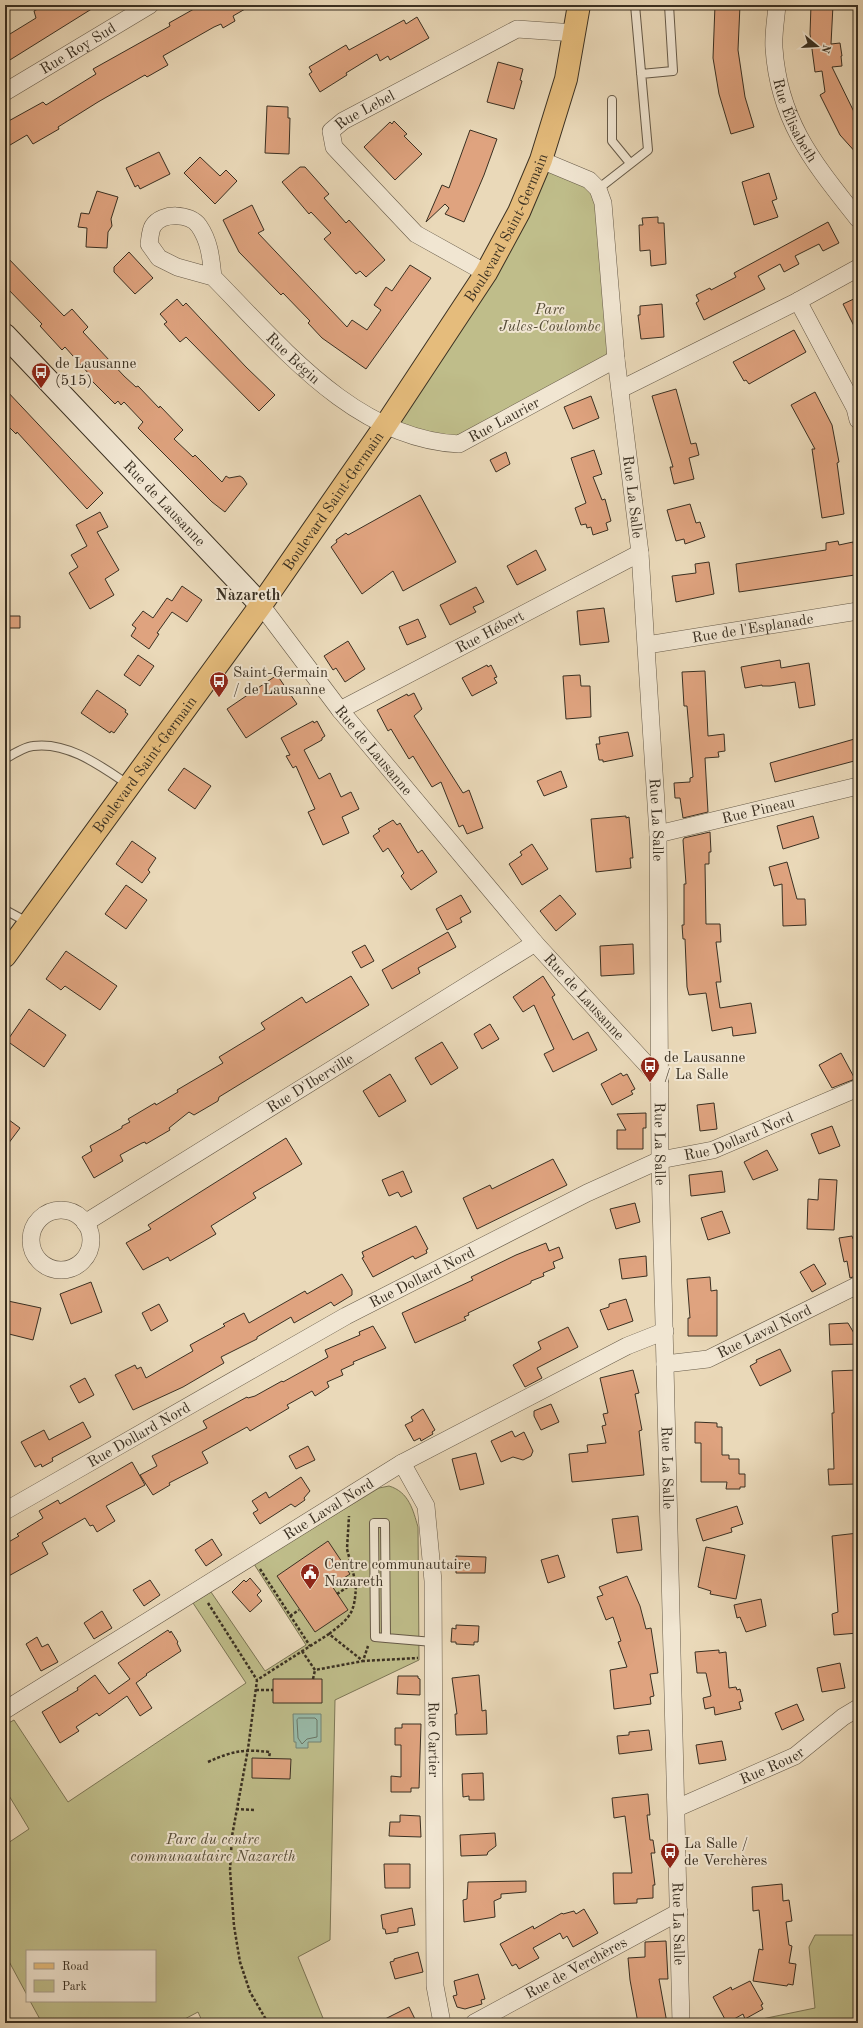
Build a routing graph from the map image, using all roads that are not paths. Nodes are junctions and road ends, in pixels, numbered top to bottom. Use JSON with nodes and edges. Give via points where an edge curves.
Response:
{"nodes":[{"id":1,"x":150,"y":5,"type":"edge"},
{"id":2,"x":579,"y":5,"type":"edge"},
{"id":3,"x":635,"y":5,"type":"edge"},
{"id":4,"x":669,"y":5,"type":"edge"},
{"id":5,"x":777,"y":5,"type":"edge"},
{"id":6,"x":575,"y":33,"type":"junction"},
{"id":7,"x":641,"y":74,"type":"junction"},
{"id":8,"x":5,"y":92,"type":"edge"},
{"id":9,"x":612,"y":100,"type":"dead end"},
{"id":10,"x":541,"y":160,"type":"junction"},
{"id":11,"x":630,"y":162,"type":"junction"},
{"id":12,"x":598,"y":188,"type":"junction"},
{"id":13,"x":858,"y":219,"type":"edge"},
{"id":14,"x":858,"y":268,"type":"edge"},
{"id":15,"x":486,"y":273,"type":"junction"},
{"id":16,"x":213,"y":277,"type":"dead end"},
{"id":17,"x":798,"y":300,"type":"junction"},
{"id":18,"x":5,"y":335,"type":"edge"},
{"id":19,"x":616,"y":360,"type":"junction"},
{"id":20,"x":621,"y":389,"type":"junction"},
{"id":21,"x":858,"y":420,"type":"edge"},
{"id":22,"x":385,"y":426,"type":"junction"},
{"id":23,"x":640,"y":553,"type":"junction"},
{"id":24,"x":261,"y":605,"type":"junction"},
{"id":25,"x":858,"y":611,"type":"edge"},
{"id":26,"x":647,"y":645,"type":"junction"},
{"id":27,"x":340,"y":710,"type":"junction"},
{"id":28,"x":5,"y":759,"type":"edge"},
{"id":29,"x":130,"y":785,"type":"junction"},
{"id":30,"x":858,"y":786,"type":"edge"},
{"id":31,"x":658,"y":834,"type":"junction"},
{"id":32,"x":5,"y":910,"type":"edge"},
{"id":33,"x":29,"y":924,"type":"junction"},
{"id":34,"x":535,"y":943,"type":"junction"},
{"id":35,"x":5,"y":956,"type":"edge"},
{"id":36,"x":660,"y":1079,"type":"junction"},
{"id":37,"x":858,"y":1088,"type":"edge"},
{"id":38,"x":660,"y":1160,"type":"junction"},
{"id":39,"x":85,"y":1223,"type":"dead end"},
{"id":40,"x":858,"y":1285,"type":"edge"},
{"id":41,"x":665,"y":1332,"type":"junction"},
{"id":42,"x":665,"y":1364,"type":"junction"},
{"id":43,"x":402,"y":1462,"type":"junction"},
{"id":44,"x":5,"y":1510,"type":"edge"},
{"id":45,"x":386,"y":1638,"type":"junction"},
{"id":46,"x":433,"y":1650,"type":"junction"},
{"id":47,"x":858,"y":1708,"type":"edge"},
{"id":48,"x":5,"y":1710,"type":"edge"},
{"id":49,"x":677,"y":1808,"type":"junction"},
{"id":50,"x":679,"y":1912,"type":"junction"},
{"id":51,"x":484,"y":2020,"type":"edge"},
{"id":52,"x":442,"y":2023,"type":"edge"},
{"id":53,"x":681,"y":2023,"type":"edge"}],
"edges":[{"from":1,"to":8,"type":"street","name":"Rue Roy Sud"},
{"from":2,"to":6,"type":"main road","name":"Boulevard Saint-Germain"},
{"from":3,"to":7,"type":"lane"},
{"from":4,"to":7,"type":"lane","via":[[672,72]]},
{"from":5,"to":13,"type":"street","name":"Rue Élisabeth","via":[[775,53],[779,89],[793,126],[814,164]]},
{"from":6,"to":10,"type":"main road","name":"Boulevard Saint-Germain","via":[[566,80]]},
{"from":6,"to":15,"type":"street","name":"Rue Lebel","via":[[516,29],[343,121],[331,131],[334,147],[416,234]]},
{"from":7,"to":11,"type":"lane","via":[[648,150]]},
{"from":9,"to":11,"type":"lane","via":[[612,141]]},
{"from":10,"to":12,"type":"street","via":[[589,180]]},
{"from":10,"to":15,"type":"main road","name":"Boulevard Saint-Germain","via":[[519,212]]},
{"from":11,"to":12,"type":"lane"},
{"from":12,"to":19,"type":"street","name":"Rue La Salle","via":[[603,203]]},
{"from":14,"to":17,"type":"street"},
{"from":15,"to":22,"type":"main road","name":"Boulevard Saint-Germain"},
{"from":16,"to":22,"type":"street","name":"Rue Bégin","via":[[312,377]]},
{"from":17,"to":20,"type":"street"},
{"from":17,"to":21,"type":"street","via":[[855,408]]},
{"from":18,"to":24,"type":"street","name":"Rue de Lausanne"},
{"from":19,"to":20,"type":"street","name":"Rue La Salle"},
{"from":19,"to":22,"type":"street","name":"Rue Laurier","via":[[459,444],[439,443]]},
{"from":20,"to":23,"type":"street","name":"Rue La Salle"},
{"from":22,"to":24,"type":"main road","name":"Boulevard Saint-Germain"},
{"from":23,"to":26,"type":"street","name":"Rue La Salle"},
{"from":23,"to":27,"type":"street","name":"Rue Hébert"},
{"from":24,"to":27,"type":"street","name":"Rue de Lausanne"},
{"from":24,"to":29,"type":"main road","name":"Boulevard Saint-Germain"},
{"from":25,"to":26,"type":"street","name":"Rue de l'Esplanade"},
{"from":26,"to":31,"type":"street","name":"Rue La Salle"},
{"from":27,"to":34,"type":"street","name":"Rue de Lausanne"},
{"from":28,"to":29,"type":"lane","via":[[32,746],[51,747],[72,752]]},
{"from":29,"to":33,"type":"main road","name":"Boulevard Saint-Germain"},
{"from":30,"to":31,"type":"street","name":"Rue Pineau"},
{"from":31,"to":36,"type":"street","name":"Rue La Salle"},
{"from":32,"to":33,"type":"lane"},
{"from":33,"to":35,"type":"main road","name":"Boulevard Saint-Germain"},
{"from":34,"to":36,"type":"street","name":"Rue de Lausanne"},
{"from":34,"to":39,"type":"street","name":"Rue D'Iberville"},
{"from":36,"to":38,"type":"street","name":"Rue La Salle"},
{"from":37,"to":38,"type":"street","name":"Rue Dollard Nord","via":[[713,1150]]},
{"from":38,"to":41,"type":"street","name":"Rue La Salle"},
{"from":38,"to":44,"type":"street","name":"Rue Dollard Nord","via":[[587,1193],[346,1316]]},
{"from":40,"to":42,"type":"street","name":"Rue Laval Nord","via":[[708,1359]]},
{"from":41,"to":42,"type":"street","name":"Rue La Salle"},
{"from":41,"to":43,"type":"street","name":"Rue Laval Nord","via":[[627,1346]]},
{"from":42,"to":49,"type":"street","name":"Rue La Salle"},
{"from":43,"to":46,"type":"street","name":"Rue Cartier","via":[[426,1506],[433,1581]]},
{"from":43,"to":48,"type":"street","name":"Rue Laval Nord"},
{"from":45,"to":45,"type":"lane","via":[[386,1523],[374,1523],[375,1637]]},
{"from":45,"to":46,"type":"lane"},
{"from":46,"to":52,"type":"street","name":"Rue Cartier","via":[[435,1986]]},
{"from":47,"to":49,"type":"street","name":"Rue Rouer","via":[[795,1756]]},
{"from":49,"to":50,"type":"street","name":"Rue La Salle"},
{"from":50,"to":51,"type":"street","name":"Rue de Verchères"},
{"from":50,"to":53,"type":"street","name":"Rue La Salle"}]}
